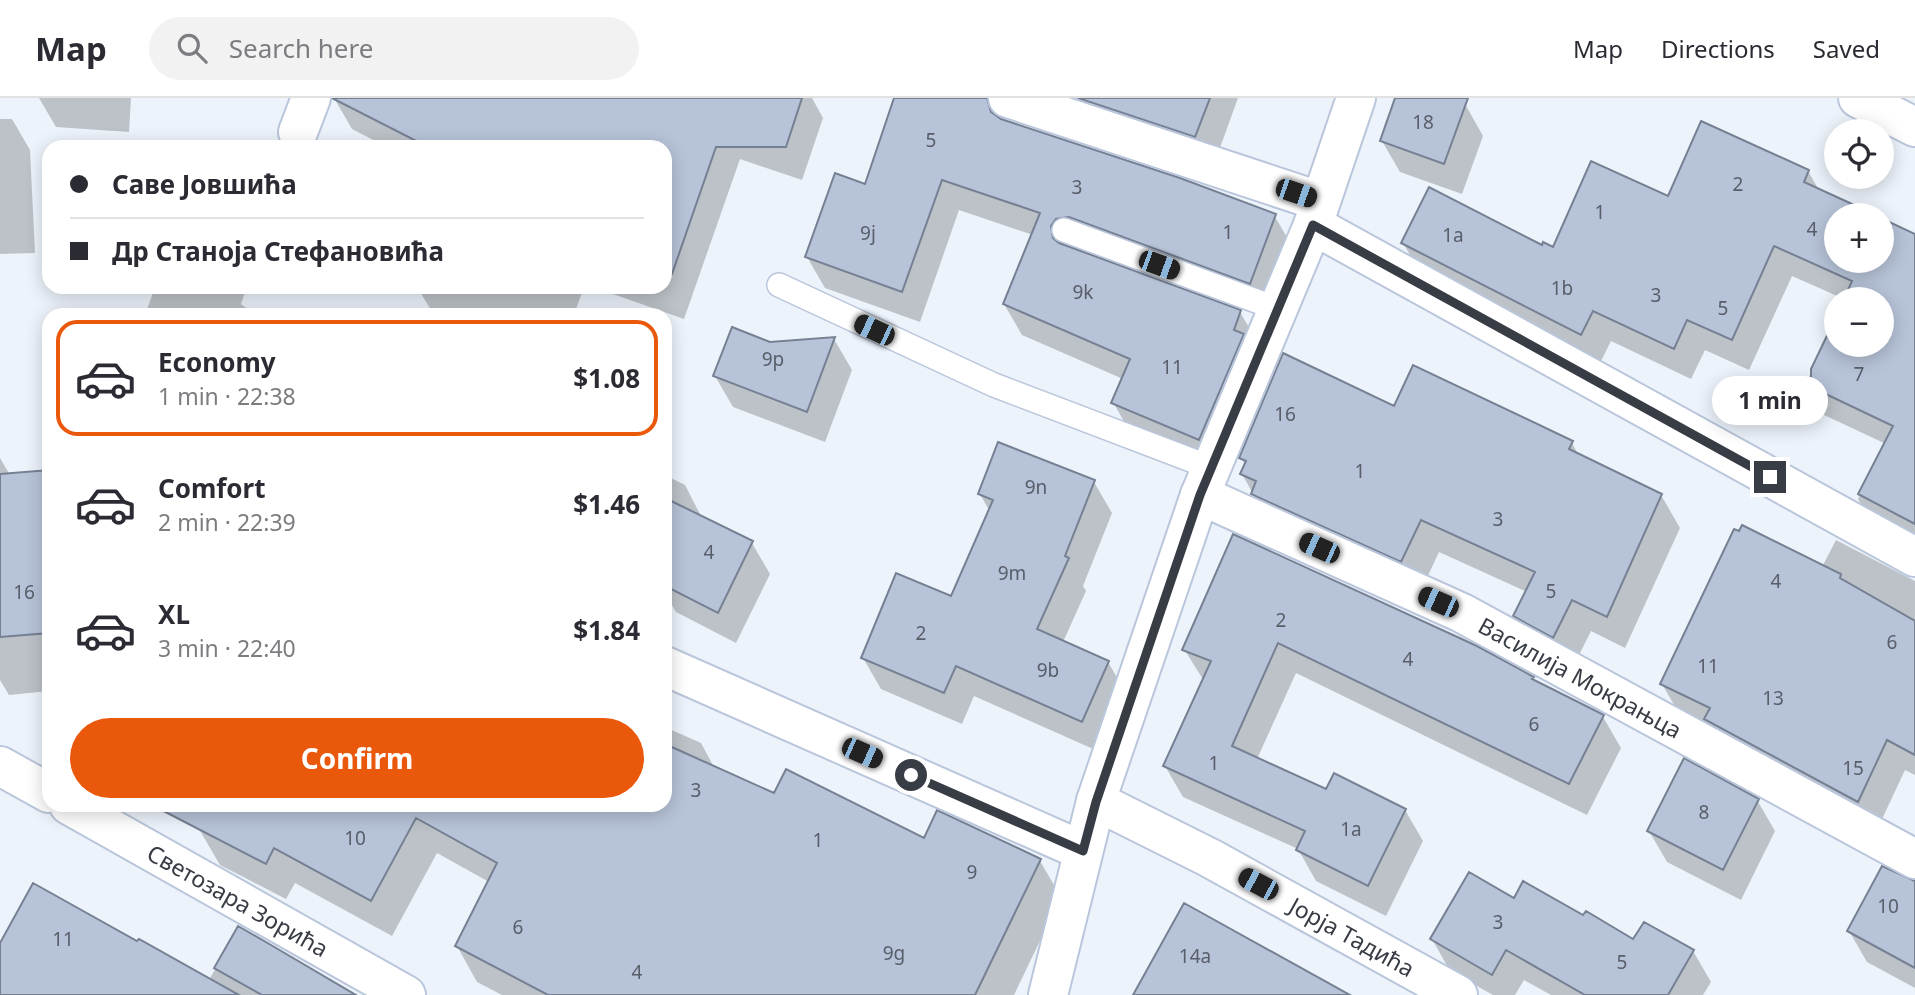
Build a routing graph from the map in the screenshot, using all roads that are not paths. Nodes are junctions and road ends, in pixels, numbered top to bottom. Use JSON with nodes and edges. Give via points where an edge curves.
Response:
{"nodes":[{"id":1,"x":1008,"y":98,"type":"edge"},
{"id":2,"x":1356,"y":98,"type":"edge"},
{"id":3,"x":1858,"y":98,"type":"edge"},
{"id":4,"x":1915,"y":127,"type":"edge"},
{"id":5,"x":1316,"y":213,"type":"junction"},
{"id":6,"x":1064,"y":230,"type":"dead end"},
{"id":7,"x":779,"y":285,"type":"dead end"},
{"id":8,"x":1278,"y":309,"type":"junction"},
{"id":9,"x":1206,"y":482,"type":"junction"},
{"id":10,"x":1915,"y":557,"type":"edge"},
{"id":11,"x":672,"y":669,"type":"edge"},
{"id":12,"x":0,"y":765,"type":"edge"},
{"id":13,"x":42,"y":789,"type":"edge"},
{"id":14,"x":1096,"y":802,"type":"junction"},
{"id":15,"x":81,"y":812,"type":"edge"},
{"id":16,"x":1083,"y":851,"type":"junction"},
{"id":17,"x":1915,"y":859,"type":"edge"},
{"id":18,"x":406,"y":995,"type":"edge"},
{"id":19,"x":1048,"y":995,"type":"edge"},
{"id":20,"x":1458,"y":995,"type":"edge"}],
"edges":[{"from":1,"to":5,"type":"street"},
{"from":2,"to":5,"type":"street"},
{"from":3,"to":4,"type":"street"},
{"from":5,"to":8,"type":"street"},
{"from":5,"to":10,"type":"street"},
{"from":6,"to":8,"type":"lane"},
{"from":7,"to":9,"type":"lane"},
{"from":8,"to":9,"type":"street"},
{"from":9,"to":14,"type":"street"},
{"from":9,"to":17,"type":"street","name":"Василија Мокрањца","via":[[1462,612]]},
{"from":11,"to":16,"type":"street"},
{"from":12,"to":13,"type":"street"},
{"from":14,"to":16,"type":"street"},
{"from":14,"to":20,"type":"street","name":"Јорја Тадића","via":[[1246,877]]},
{"from":15,"to":18,"type":"street","name":"Светозара Зорића"},
{"from":16,"to":19,"type":"street"}]}
